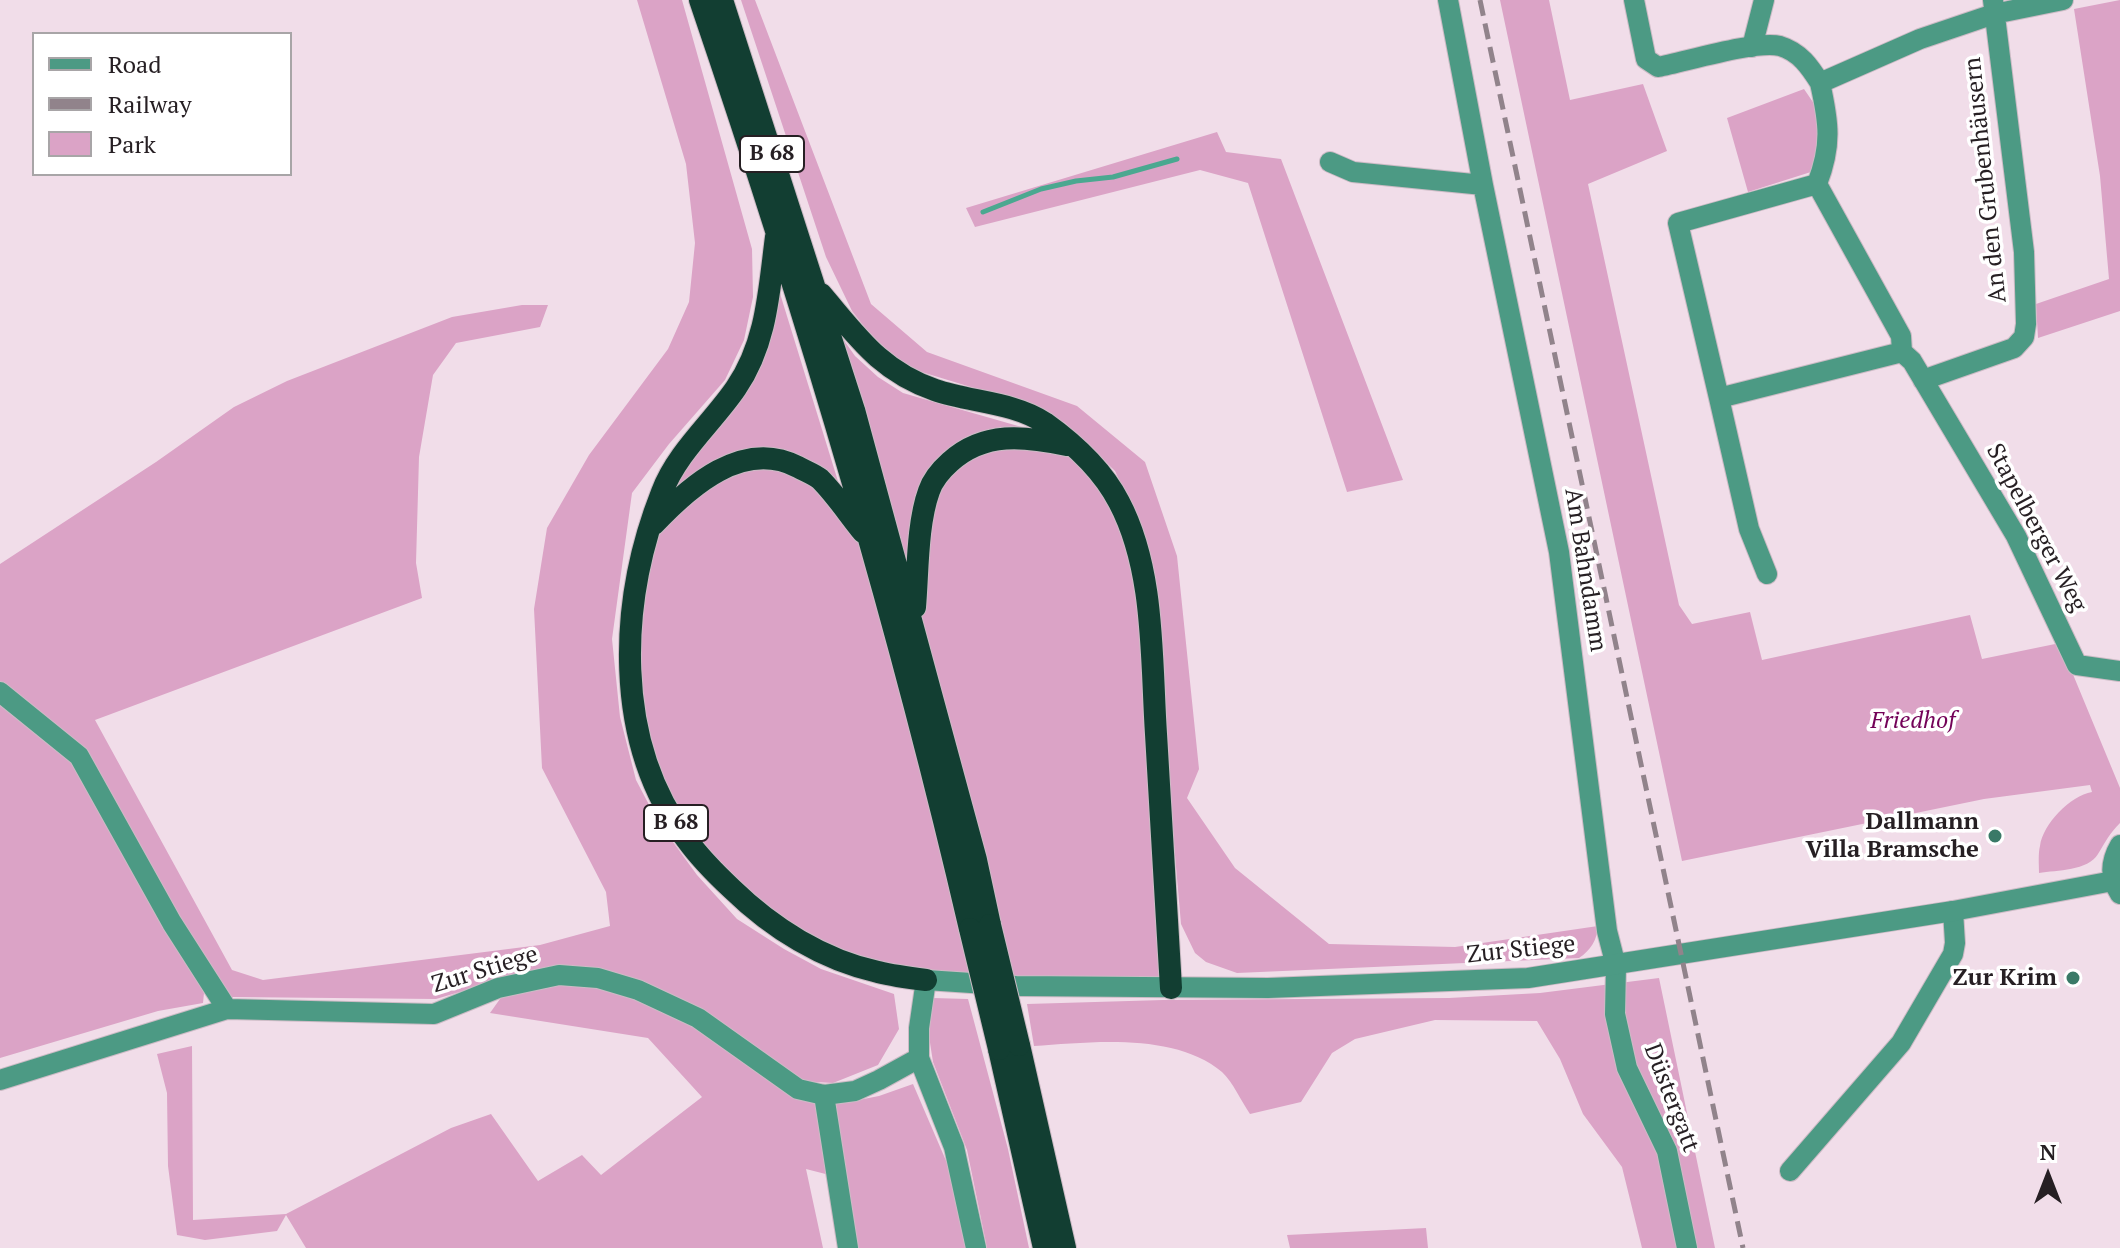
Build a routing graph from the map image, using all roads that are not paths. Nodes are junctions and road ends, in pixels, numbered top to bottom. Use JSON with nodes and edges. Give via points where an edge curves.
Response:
{"nodes":[{"id":1,"x":700,"y":0,"type":"edge"},
{"id":2,"x":722,"y":0,"type":"edge"},
{"id":3,"x":1448,"y":0,"type":"edge"},
{"id":4,"x":1634,"y":0,"type":"edge"},
{"id":5,"x":1764,"y":0,"type":"edge"},
{"id":6,"x":2063,"y":0,"type":"edge"},
{"id":7,"x":1994,"y":7,"type":"edge"},
{"id":8,"x":1752,"y":47,"type":"junction"},
{"id":9,"x":1820,"y":83,"type":"junction"},
{"id":10,"x":1330,"y":162,"type":"dead end"},
{"id":11,"x":1817,"y":184,"type":"junction"},
{"id":12,"x":1483,"y":185,"type":"junction"},
{"id":13,"x":776,"y":232,"type":"junction"},
{"id":14,"x":814,"y":286,"type":"junction"},
{"id":15,"x":1902,"y":352,"type":"junction"},
{"id":16,"x":1923,"y":380,"type":"junction"},
{"id":17,"x":1719,"y":398,"type":"junction"},
{"id":18,"x":1072,"y":446,"type":"junction"},
{"id":19,"x":650,"y":528,"type":"junction"},
{"id":20,"x":869,"y":539,"type":"junction"},
{"id":21,"x":1767,"y":574,"type":"dead end"},
{"id":22,"x":914,"y":625,"type":"junction"},
{"id":23,"x":2120,"y":671,"type":"edge"},
{"id":24,"x":0,"y":692,"type":"edge"},
{"id":25,"x":2120,"y":845,"type":"edge"},
{"id":26,"x":2116,"y":888,"type":"edge"},
{"id":27,"x":1953,"y":911,"type":"junction"},
{"id":28,"x":980,"y":927,"type":"junction"},
{"id":29,"x":1616,"y":966,"type":"junction"},
{"id":30,"x":926,"y":980,"type":"junction"},
{"id":31,"x":1171,"y":988,"type":"junction"},
{"id":32,"x":227,"y":1009,"type":"junction"},
{"id":33,"x":1009,"y":1047,"type":"junction"},
{"id":34,"x":919,"y":1058,"type":"junction"},
{"id":35,"x":0,"y":1080,"type":"edge"},
{"id":36,"x":824,"y":1095,"type":"junction"},
{"id":37,"x":1790,"y":1171,"type":"dead end"},
{"id":38,"x":848,"y":1248,"type":"edge"},
{"id":39,"x":976,"y":1248,"type":"edge"},
{"id":40,"x":1044,"y":1248,"type":"edge"},
{"id":41,"x":1065,"y":1248,"type":"edge"},
{"id":42,"x":1687,"y":1248,"type":"edge"}],
"edges":[{"from":1,"to":13,"type":"highway","number":"B 68"},
{"from":2,"to":14,"type":"highway","number":"B 68"},
{"from":3,"to":12,"type":"street","name":"Am Bahndamm"},
{"from":4,"to":8,"type":"street","via":[[1646,59],[1658,67]]},
{"from":5,"to":8,"type":"street"},
{"from":6,"to":7,"type":"street","name":"An den Grubenhäusern"},
{"from":7,"to":9,"type":"street","name":"An den Grubenhäusern"},
{"from":7,"to":16,"type":"street","name":"An den Grubenhäusern","via":[[2024,252],[2024,337],[2014,348]]},
{"from":8,"to":9,"type":"street","via":[[1779,46],[1805,60]]},
{"from":9,"to":11,"type":"street","via":[[1829,123],[1828,157]]},
{"from":10,"to":12,"type":"street","via":[[1353,172]]},
{"from":11,"to":15,"type":"street","via":[[1901,336]]},
{"from":11,"to":17,"type":"street","via":[[1678,223]]},
{"from":12,"to":29,"type":"street","name":"Am Bahndamm","via":[[1559,552],[1607,931]]},
{"from":13,"to":19,"type":"highway","number":"B 68","via":[[764,325],[754,358],[686,451],[663,489]]},
{"from":13,"to":20,"type":"highway","number":"B 68"},
{"from":14,"to":18,"type":"highway","number":"B 68","via":[[879,360],[905,377],[1043,421]]},
{"from":14,"to":22,"type":"highway","number":"B 68"},
{"from":15,"to":16,"type":"street"},
{"from":15,"to":17,"type":"street"},
{"from":16,"to":23,"type":"street","name":"Stapelberger Weg","via":[[2016,536],[2077,665]]},
{"from":17,"to":21,"type":"street","via":[[1749,529]]},
{"from":18,"to":22,"type":"highway","number":"B 68","via":[[1008,437],[981,442],[938,473],[923,518]]},
{"from":18,"to":31,"type":"highway","number":"B 68","via":[[1119,501],[1142,572]]},
{"from":19,"to":20,"type":"highway","number":"B 68","via":[[706,477],[735,462],[763,458],[790,462],[819,478]]},
{"from":19,"to":30,"type":"highway","number":"B 68","via":[[634,589],[631,679],[647,763],[686,839],[749,906],[787,934],[876,972]]},
{"from":20,"to":28,"type":"highway","number":"B 68"},
{"from":22,"to":28,"type":"highway","number":"B 68","via":[[976,860]]},
{"from":24,"to":32,"type":"street","via":[[79,756],[172,923]]},
{"from":25,"to":26,"type":"street","via":[[2113,857]]},
{"from":26,"to":27,"type":"street","name":"Zur Stiege"},
{"from":27,"to":29,"type":"street","name":"Zur Stiege"},
{"from":27,"to":37,"type":"street","via":[[1953,954],[1901,1043]]},
{"from":28,"to":33,"type":"highway","number":"B 68","bridge":true},
{"from":29,"to":31,"type":"street","name":"Zur Stiege","via":[[1451,983]]},
{"from":29,"to":42,"type":"street","name":"Düstergatt","via":[[1615,1014],[1627,1068],[1667,1151]]},
{"from":30,"to":31,"type":"street","name":"Zur Stiege"},
{"from":30,"to":34,"type":"street"},
{"from":32,"to":35,"type":"street","name":"Zur Stiege"},
{"from":32,"to":36,"type":"street","name":"Zur Stiege","via":[[434,1014],[498,988],[559,975],[598,978],[698,1018],[798,1089]]},
{"from":33,"to":40,"type":"highway","number":"B 68"},
{"from":33,"to":41,"type":"highway","number":"B 68"},
{"from":34,"to":36,"type":"street","via":[[855,1091]]},
{"from":34,"to":39,"type":"street","via":[[954,1147]]},
{"from":36,"to":38,"type":"street"}]}
